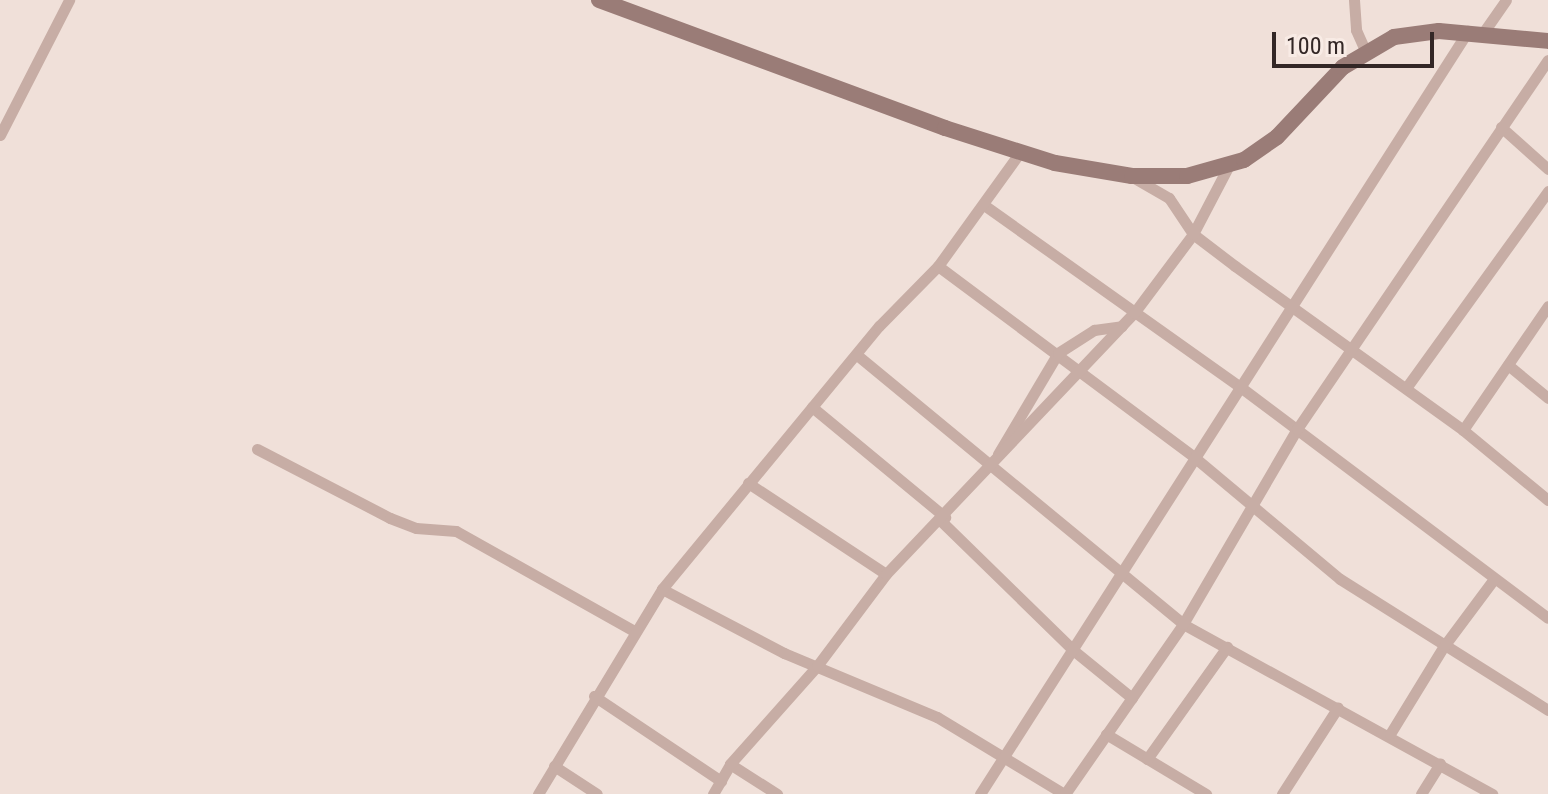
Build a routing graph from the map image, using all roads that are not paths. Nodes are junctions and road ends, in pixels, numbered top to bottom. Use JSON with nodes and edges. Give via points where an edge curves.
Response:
{"nodes":[{"id":1,"x":69,"y":0,"type":"edge"},
{"id":2,"x":599,"y":0,"type":"edge"},
{"id":3,"x":1354,"y":0,"type":"edge"},
{"id":4,"x":1506,"y":0,"type":"edge"},
{"id":5,"x":1476,"y":32,"type":"junction"},
{"id":6,"x":1548,"y":41,"type":"edge"},
{"id":7,"x":1365,"y":50,"type":"junction"},
{"id":8,"x":1548,"y":60,"type":"edge"},
{"id":9,"x":1501,"y":127,"type":"junction"},
{"id":10,"x":0,"y":135,"type":"edge"},
{"id":11,"x":1021,"y":151,"type":"junction"},
{"id":12,"x":1228,"y":167,"type":"junction"},
{"id":13,"x":1548,"y":169,"type":"edge"},
{"id":14,"x":1132,"y":176,"type":"junction"},
{"id":15,"x":1548,"y":191,"type":"edge"},
{"id":16,"x":984,"y":205,"type":"junction"},
{"id":17,"x":1193,"y":234,"type":"junction"},
{"id":18,"x":938,"y":266,"type":"junction"},
{"id":19,"x":1291,"y":302,"type":"junction"},
{"id":20,"x":1548,"y":306,"type":"edge"},
{"id":21,"x":1134,"y":313,"type":"junction"},
{"id":22,"x":1122,"y":326,"type":"junction"},
{"id":23,"x":1352,"y":348,"type":"junction"},
{"id":24,"x":1058,"y":353,"type":"junction"},
{"id":25,"x":857,"y":355,"type":"junction"},
{"id":26,"x":1508,"y":365,"type":"junction"},
{"id":27,"x":1080,"y":373,"type":"junction"},
{"id":28,"x":1239,"y":386,"type":"junction"},
{"id":29,"x":1406,"y":388,"type":"junction"},
{"id":30,"x":1548,"y":398,"type":"edge"},
{"id":31,"x":812,"y":407,"type":"junction"},
{"id":32,"x":1297,"y":429,"type":"junction"},
{"id":33,"x":1463,"y":430,"type":"junction"},
{"id":34,"x":257,"y":449,"type":"dead end"},
{"id":35,"x":1194,"y":457,"type":"junction"},
{"id":36,"x":993,"y":465,"type":"junction"},
{"id":37,"x":748,"y":483,"type":"junction"},
{"id":38,"x":1548,"y":500,"type":"edge"},
{"id":39,"x":1252,"y":508,"type":"junction"},
{"id":40,"x":943,"y":519,"type":"junction"},
{"id":41,"x":886,"y":574,"type":"junction"},
{"id":42,"x":1122,"y":578,"type":"junction"},
{"id":43,"x":1494,"y":579,"type":"junction"},
{"id":44,"x":662,"y":589,"type":"junction"},
{"id":45,"x":1548,"y":618,"type":"edge"},
{"id":46,"x":1183,"y":624,"type":"junction"},
{"id":47,"x":634,"y":631,"type":"junction"},
{"id":48,"x":1444,"y":646,"type":"junction"},
{"id":49,"x":1227,"y":647,"type":"junction"},
{"id":50,"x":1073,"y":650,"type":"junction"},
{"id":51,"x":817,"y":666,"type":"junction"},
{"id":52,"x":594,"y":696,"type":"junction"},
{"id":53,"x":1132,"y":698,"type":"junction"},
{"id":54,"x":1338,"y":707,"type":"junction"},
{"id":55,"x":1548,"y":710,"type":"edge"},
{"id":56,"x":1106,"y":734,"type":"junction"},
{"id":57,"x":1390,"y":734,"type":"junction"},
{"id":58,"x":1006,"y":758,"type":"junction"},
{"id":59,"x":1147,"y":759,"type":"junction"},
{"id":60,"x":730,"y":764,"type":"junction"},
{"id":61,"x":1440,"y":764,"type":"junction"},
{"id":62,"x":554,"y":766,"type":"junction"},
{"id":63,"x":721,"y":781,"type":"junction"},
{"id":64,"x":538,"y":794,"type":"edge"},
{"id":65,"x":597,"y":794,"type":"edge"},
{"id":66,"x":713,"y":794,"type":"edge"},
{"id":67,"x":777,"y":794,"type":"edge"},
{"id":68,"x":980,"y":794,"type":"edge"},
{"id":69,"x":1065,"y":794,"type":"edge"},
{"id":70,"x":1206,"y":794,"type":"edge"},
{"id":71,"x":1282,"y":794,"type":"edge"},
{"id":72,"x":1421,"y":794,"type":"edge"},
{"id":73,"x":1492,"y":794,"type":"edge"}],
"edges":[{"from":1,"to":10,"type":"street"},
{"from":2,"to":11,"type":"street","via":[[780,71]]},
{"from":3,"to":7,"type":"street","via":[[1356,30]]},
{"from":4,"to":5,"type":"street"},
{"from":5,"to":6,"type":"street"},
{"from":5,"to":7,"type":"street","via":[[1418,31]]},
{"from":5,"to":19,"type":"street"},
{"from":7,"to":12,"type":"street","via":[[1277,137]]},
{"from":8,"to":9,"type":"street"},
{"from":9,"to":13,"type":"street"},
{"from":9,"to":23,"type":"street"},
{"from":11,"to":14,"type":"street","via":[[1088,171]]},
{"from":11,"to":16,"type":"street"},
{"from":12,"to":14,"type":"street","via":[[1187,176]]},
{"from":12,"to":17,"type":"street"},
{"from":14,"to":17,"type":"street","via":[[1169,198]]},
{"from":15,"to":29,"type":"street"},
{"from":16,"to":18,"type":"street"},
{"from":16,"to":21,"type":"street"},
{"from":17,"to":19,"type":"street"},
{"from":17,"to":21,"type":"street"},
{"from":18,"to":24,"type":"street"},
{"from":18,"to":25,"type":"street"},
{"from":19,"to":23,"type":"street"},
{"from":19,"to":28,"type":"street"},
{"from":20,"to":26,"type":"street"},
{"from":21,"to":22,"type":"street"},
{"from":21,"to":28,"type":"street"},
{"from":22,"to":24,"type":"street","via":[[1094,330]]},
{"from":22,"to":27,"type":"street"},
{"from":23,"to":29,"type":"street"},
{"from":23,"to":32,"type":"street"},
{"from":24,"to":27,"type":"street"},
{"from":24,"to":36,"type":"street"},
{"from":25,"to":31,"type":"street"},
{"from":25,"to":36,"type":"street"},
{"from":26,"to":30,"type":"street"},
{"from":26,"to":33,"type":"street"},
{"from":27,"to":35,"type":"street"},
{"from":27,"to":36,"type":"street"},
{"from":28,"to":32,"type":"street"},
{"from":28,"to":35,"type":"street"},
{"from":29,"to":33,"type":"street"},
{"from":31,"to":37,"type":"street"},
{"from":31,"to":40,"type":"street"},
{"from":32,"to":39,"type":"street"},
{"from":32,"to":43,"type":"street"},
{"from":33,"to":38,"type":"street"},
{"from":34,"to":47,"type":"street","via":[[390,518],[416,528],[456,531]]},
{"from":35,"to":39,"type":"street"},
{"from":35,"to":42,"type":"street"},
{"from":36,"to":40,"type":"street"},
{"from":36,"to":42,"type":"street"},
{"from":37,"to":41,"type":"street"},
{"from":37,"to":44,"type":"street"},
{"from":39,"to":46,"type":"street"},
{"from":39,"to":48,"type":"street","via":[[1340,579]]},
{"from":40,"to":41,"type":"street"},
{"from":40,"to":50,"type":"street"},
{"from":41,"to":51,"type":"street"},
{"from":42,"to":46,"type":"street"},
{"from":42,"to":50,"type":"street"},
{"from":43,"to":45,"type":"street"},
{"from":43,"to":48,"type":"street"},
{"from":44,"to":47,"type":"street"},
{"from":44,"to":51,"type":"street"},
{"from":46,"to":49,"type":"street"},
{"from":46,"to":53,"type":"street"},
{"from":47,"to":52,"type":"street"},
{"from":48,"to":55,"type":"street"},
{"from":48,"to":57,"type":"street"},
{"from":49,"to":54,"type":"street"},
{"from":49,"to":59,"type":"street"},
{"from":50,"to":53,"type":"street"},
{"from":50,"to":58,"type":"street"},
{"from":51,"to":58,"type":"street","via":[[902,700]]},
{"from":51,"to":60,"type":"street"},
{"from":52,"to":62,"type":"street"},
{"from":52,"to":63,"type":"street"},
{"from":53,"to":56,"type":"street"},
{"from":54,"to":57,"type":"street"},
{"from":54,"to":71,"type":"street"},
{"from":56,"to":59,"type":"street"},
{"from":56,"to":69,"type":"street"},
{"from":57,"to":61,"type":"street"},
{"from":58,"to":68,"type":"street"},
{"from":58,"to":69,"type":"street"},
{"from":59,"to":70,"type":"street"},
{"from":60,"to":63,"type":"street"},
{"from":60,"to":67,"type":"street"},
{"from":61,"to":72,"type":"street"},
{"from":61,"to":73,"type":"street"},
{"from":62,"to":64,"type":"street"},
{"from":62,"to":65,"type":"street"},
{"from":63,"to":66,"type":"street"}]}
